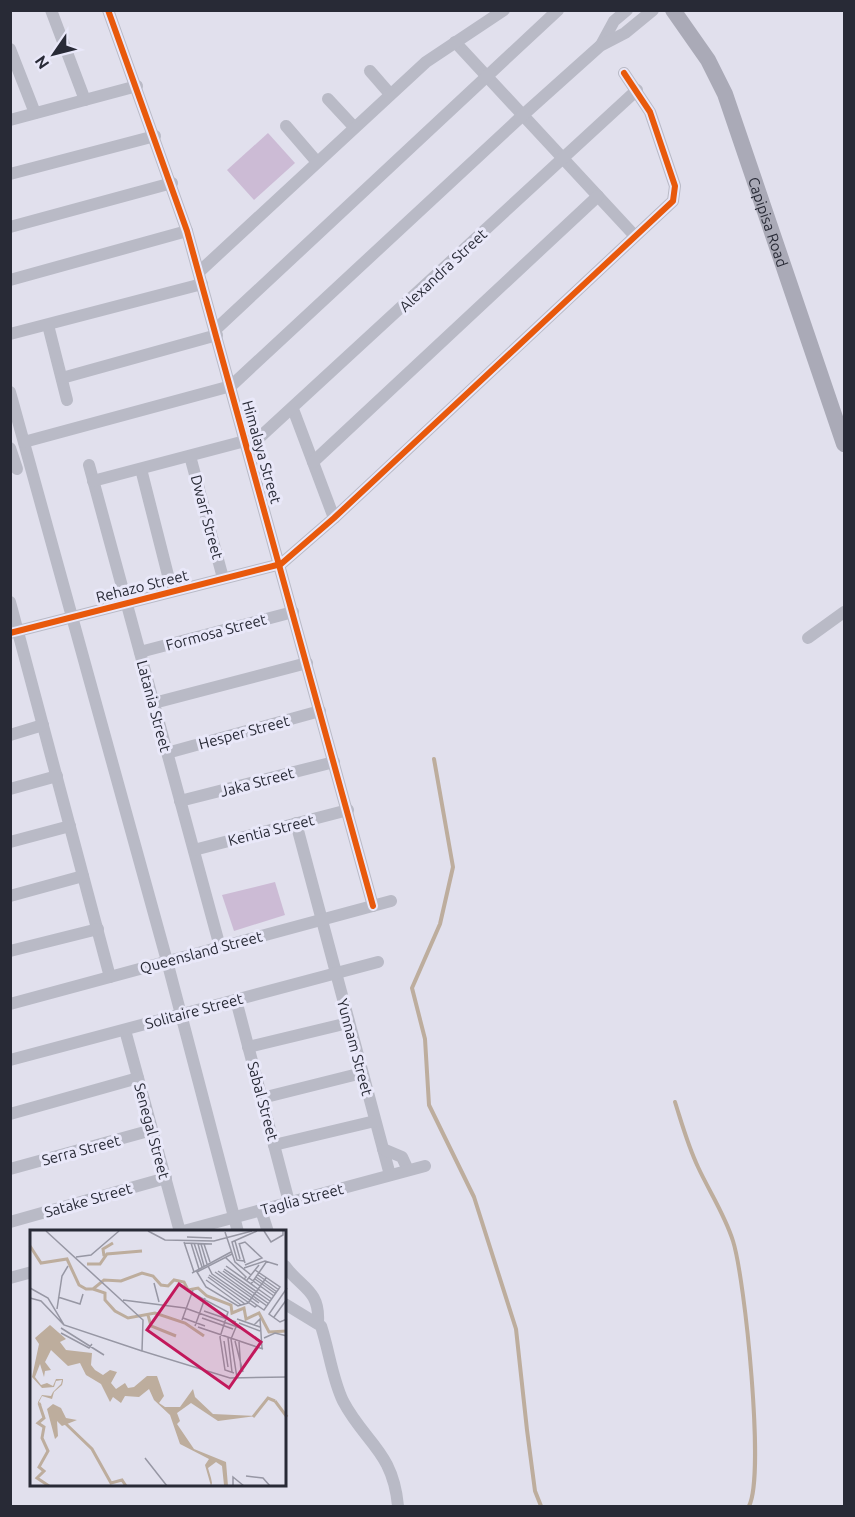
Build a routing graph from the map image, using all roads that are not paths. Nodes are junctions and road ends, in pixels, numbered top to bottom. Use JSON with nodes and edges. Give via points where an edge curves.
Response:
{"nodes":[{"id":1,"x":51,"y":10,"type":"edge"},
{"id":2,"x":108,"y":10,"type":"edge"},
{"id":3,"x":504,"y":10,"type":"edge"},
{"id":4,"x":558,"y":10,"type":"edge"},
{"id":5,"x":627,"y":10,"type":"edge"},
{"id":6,"x":653,"y":10,"type":"edge"},
{"id":7,"x":673,"y":10,"type":"edge"},
{"id":8,"x":455,"y":42,"type":"junction"},
{"id":9,"x":600,"y":46,"type":"junction"},
{"id":10,"x":10,"y":49,"type":"edge"},
{"id":11,"x":13,"y":64,"type":"edge"},
{"id":12,"x":370,"y":71,"type":"dead end"},
{"id":13,"x":624,"y":73,"type":"dead end"},
{"id":14,"x":487,"y":77,"type":"junction"},
{"id":15,"x":137,"y":86,"type":"junction"},
{"id":16,"x":637,"y":90,"type":"junction"},
{"id":17,"x":390,"y":94,"type":"junction"},
{"id":18,"x":328,"y":99,"type":"dead end"},
{"id":19,"x":85,"y":100,"type":"junction"},
{"id":20,"x":35,"y":113,"type":"junction"},
{"id":21,"x":523,"y":115,"type":"junction"},
{"id":22,"x":10,"y":120,"type":"edge"},
{"id":23,"x":286,"y":126,"type":"dead end"},
{"id":24,"x":354,"y":127,"type":"junction"},
{"id":25,"x":155,"y":136,"type":"junction"},
{"id":26,"x":563,"y":158,"type":"junction"},
{"id":27,"x":317,"y":162,"type":"junction"},
{"id":28,"x":10,"y":174,"type":"edge"},
{"id":29,"x":172,"y":183,"type":"junction"},
{"id":30,"x":598,"y":196,"type":"junction"},
{"id":31,"x":10,"y":227,"type":"edge"},
{"id":32,"x":188,"y":231,"type":"junction"},
{"id":33,"x":634,"y":235,"type":"junction"},
{"id":34,"x":201,"y":278,"type":"junction"},
{"id":35,"x":10,"y":280,"type":"edge"},
{"id":36,"x":48,"y":325,"type":"junction"},
{"id":37,"x":216,"y":333,"type":"junction"},
{"id":38,"x":10,"y":334,"type":"edge"},
{"id":39,"x":62,"y":378,"type":"junction"},
{"id":40,"x":231,"y":387,"type":"junction"},
{"id":41,"x":10,"y":392,"type":"edge"},
{"id":42,"x":68,"y":399,"type":"dead end"},
{"id":43,"x":293,"y":409,"type":"junction"},
{"id":44,"x":14,"y":420,"type":"edge"},
{"id":45,"x":24,"y":442,"type":"junction"},
{"id":46,"x":844,"y":444,"type":"edge"},
{"id":47,"x":246,"y":445,"type":"junction"},
{"id":48,"x":10,"y":448,"type":"edge"},
{"id":49,"x":190,"y":456,"type":"junction"},
{"id":50,"x":313,"y":462,"type":"junction"},
{"id":51,"x":30,"y":465,"type":"junction"},
{"id":52,"x":88,"y":465,"type":"dead end"},
{"id":53,"x":141,"y":469,"type":"junction"},
{"id":54,"x":14,"y":470,"type":"edge"},
{"id":55,"x":93,"y":481,"type":"junction"},
{"id":56,"x":334,"y":518,"type":"junction"},
{"id":57,"x":280,"y":564,"type":"junction"},
{"id":58,"x":223,"y":578,"type":"junction"},
{"id":59,"x":172,"y":591,"type":"junction"},
{"id":60,"x":10,"y":602,"type":"edge"},
{"id":61,"x":126,"y":603,"type":"junction"},
{"id":62,"x":293,"y":612,"type":"junction"},
{"id":63,"x":844,"y":612,"type":"edge"},
{"id":64,"x":71,"y":617,"type":"junction"},
{"id":65,"x":14,"y":632,"type":"edge"},
{"id":66,"x":808,"y":638,"type":"dead end"},
{"id":67,"x":140,"y":652,"type":"junction"},
{"id":68,"x":306,"y":663,"type":"junction"},
{"id":69,"x":154,"y":703,"type":"junction"},
{"id":70,"x":320,"y":711,"type":"junction"},
{"id":71,"x":43,"y":725,"type":"junction"},
{"id":72,"x":10,"y":735,"type":"edge"},
{"id":73,"x":167,"y":753,"type":"junction"},
{"id":74,"x":334,"y":762,"type":"junction"},
{"id":75,"x":57,"y":776,"type":"junction"},
{"id":76,"x":10,"y":789,"type":"edge"},
{"id":77,"x":180,"y":801,"type":"junction"},
{"id":78,"x":348,"y":810,"type":"junction"},
{"id":79,"x":296,"y":823,"type":"junction"},
{"id":80,"x":70,"y":826,"type":"junction"},
{"id":81,"x":10,"y":842,"type":"edge"},
{"id":82,"x":194,"y":850,"type":"junction"},
{"id":83,"x":83,"y":876,"type":"junction"},
{"id":84,"x":10,"y":896,"type":"edge"},
{"id":85,"x":391,"y":901,"type":"dead end"},
{"id":86,"x":373,"y":906,"type":"junction"},
{"id":87,"x":320,"y":920,"type":"junction"},
{"id":88,"x":98,"y":929,"type":"junction"},
{"id":89,"x":220,"y":947,"type":"junction"},
{"id":90,"x":10,"y":951,"type":"edge"},
{"id":91,"x":168,"y":961,"type":"junction"},
{"id":92,"x":378,"y":962,"type":"dead end"},
{"id":93,"x":335,"y":974,"type":"junction"},
{"id":94,"x":110,"y":977,"type":"junction"},
{"id":95,"x":236,"y":1000,"type":"junction"},
{"id":96,"x":10,"y":1004,"type":"edge"},
{"id":97,"x":182,"y":1014,"type":"junction"},
{"id":98,"x":348,"y":1023,"type":"junction"},
{"id":99,"x":124,"y":1030,"type":"junction"},
{"id":100,"x":248,"y":1047,"type":"junction"},
{"id":101,"x":10,"y":1060,"type":"edge"},
{"id":102,"x":362,"y":1073,"type":"junction"},
{"id":103,"x":138,"y":1078,"type":"junction"},
{"id":104,"x":262,"y":1098,"type":"junction"},
{"id":105,"x":10,"y":1114,"type":"edge"},
{"id":106,"x":375,"y":1121,"type":"junction"},
{"id":107,"x":152,"y":1130,"type":"junction"},
{"id":108,"x":274,"y":1145,"type":"junction"},
{"id":109,"x":383,"y":1149,"type":"junction"},
{"id":110,"x":424,"y":1166,"type":"dead end"},
{"id":111,"x":10,"y":1169,"type":"edge"},
{"id":112,"x":408,"y":1170,"type":"junction"},
{"id":113,"x":390,"y":1175,"type":"junction"},
{"id":114,"x":165,"y":1178,"type":"junction"},
{"id":115,"x":290,"y":1202,"type":"junction"},
{"id":116,"x":261,"y":1210,"type":"junction"},
{"id":117,"x":234,"y":1217,"type":"junction"},
{"id":118,"x":10,"y":1222,"type":"edge"},
{"id":119,"x":179,"y":1230,"type":"edge"},
{"id":120,"x":187,"y":1230,"type":"edge"},
{"id":121,"x":237,"y":1230,"type":"edge"},
{"id":122,"x":267,"y":1230,"type":"edge"},
{"id":123,"x":286,"y":1267,"type":"edge"},
{"id":124,"x":30,"y":1273,"type":"edge"},
{"id":125,"x":10,"y":1278,"type":"edge"},
{"id":126,"x":286,"y":1305,"type":"edge"},
{"id":127,"x":318,"y":1322,"type":"junction"},
{"id":128,"x":398,"y":1506,"type":"edge"}],
"edges":[{"from":1,"to":19,"type":"street"},
{"from":2,"to":15,"type":"street","name":"Himalaya Street"},
{"from":3,"to":8,"type":"street"},
{"from":4,"to":14,"type":"street"},
{"from":5,"to":9,"type":"street","via":[[614,21]]},
{"from":6,"to":9,"type":"street","via":[[625,33]]},
{"from":7,"to":46,"type":"main road","name":"Capipisa Road","via":[[708,60],[725,94]]},
{"from":8,"to":14,"type":"street"},
{"from":8,"to":17,"type":"street"},
{"from":9,"to":21,"type":"street"},
{"from":10,"to":11,"type":"street"},
{"from":11,"to":20,"type":"street"},
{"from":12,"to":17,"type":"street"},
{"from":13,"to":16,"type":"street"},
{"from":14,"to":21,"type":"street"},
{"from":14,"to":37,"type":"street"},
{"from":15,"to":19,"type":"street"},
{"from":15,"to":25,"type":"street","name":"Himalaya Street"},
{"from":16,"to":26,"type":"street","name":"Alexandra Street"},
{"from":16,"to":33,"type":"street","via":[[650,112],[675,195]]},
{"from":17,"to":24,"type":"street"},
{"from":18,"to":24,"type":"street"},
{"from":19,"to":20,"type":"street"},
{"from":20,"to":22,"type":"street"},
{"from":21,"to":26,"type":"street"},
{"from":21,"to":40,"type":"street"},
{"from":23,"to":27,"type":"street"},
{"from":24,"to":27,"type":"street"},
{"from":25,"to":28,"type":"street"},
{"from":25,"to":29,"type":"street","name":"Himalaya Street"},
{"from":26,"to":30,"type":"street"},
{"from":26,"to":43,"type":"street","name":"Alexandra Street"},
{"from":27,"to":34,"type":"street"},
{"from":29,"to":31,"type":"street"},
{"from":29,"to":32,"type":"street","name":"Himalaya Street"},
{"from":30,"to":33,"type":"street"},
{"from":30,"to":50,"type":"street"},
{"from":32,"to":34,"type":"street","name":"Himalaya Street"},
{"from":32,"to":35,"type":"street"},
{"from":33,"to":56,"type":"street"},
{"from":34,"to":36,"type":"street"},
{"from":34,"to":37,"type":"street","name":"Himalaya Street"},
{"from":36,"to":38,"type":"street"},
{"from":36,"to":39,"type":"street"},
{"from":37,"to":39,"type":"street"},
{"from":37,"to":40,"type":"street","name":"Himalaya Street"},
{"from":39,"to":42,"type":"street"},
{"from":40,"to":45,"type":"street"},
{"from":40,"to":47,"type":"street","name":"Himalaya Street"},
{"from":41,"to":44,"type":"street"},
{"from":43,"to":47,"type":"street","name":"Alexandra Street"},
{"from":43,"to":50,"type":"street"},
{"from":44,"to":45,"type":"street"},
{"from":45,"to":51,"type":"street"},
{"from":47,"to":49,"type":"street","name":"Alexandra Street"},
{"from":47,"to":57,"type":"street","name":"Himalaya Street"},
{"from":48,"to":54,"type":"street"},
{"from":49,"to":53,"type":"street","name":"Alexandra Street"},
{"from":49,"to":58,"type":"street","name":"Dwarf Street"},
{"from":50,"to":56,"type":"street"},
{"from":51,"to":54,"type":"street"},
{"from":51,"to":64,"type":"street"},
{"from":52,"to":55,"type":"street","name":"Latania Street"},
{"from":53,"to":55,"type":"street","name":"Alexandra Street"},
{"from":53,"to":59,"type":"street"},
{"from":55,"to":61,"type":"street","name":"Latania Street"},
{"from":56,"to":57,"type":"street"},
{"from":57,"to":58,"type":"street","name":"Rehazo Street"},
{"from":57,"to":62,"type":"street","name":"Himalaya Street"},
{"from":58,"to":59,"type":"street","name":"Rehazo Street"},
{"from":59,"to":61,"type":"street","name":"Rehazo Street"},
{"from":60,"to":65,"type":"street"},
{"from":61,"to":64,"type":"street","name":"Rehazo Street"},
{"from":61,"to":67,"type":"street","name":"Latania Street"},
{"from":62,"to":67,"type":"street","name":"Formosa Street"},
{"from":62,"to":68,"type":"street","name":"Himalaya Street"},
{"from":63,"to":66,"type":"street"},
{"from":64,"to":65,"type":"street","name":"Rehazo Street"},
{"from":64,"to":91,"type":"street"},
{"from":65,"to":71,"type":"street"},
{"from":67,"to":69,"type":"street","name":"Latania Street"},
{"from":68,"to":69,"type":"street"},
{"from":68,"to":70,"type":"street","name":"Himalaya Street"},
{"from":69,"to":73,"type":"street","name":"Latania Street"},
{"from":70,"to":73,"type":"street","name":"Hesper Street"},
{"from":70,"to":74,"type":"street","name":"Himalaya Street"},
{"from":71,"to":72,"type":"street"},
{"from":71,"to":75,"type":"street"},
{"from":73,"to":77,"type":"street","name":"Latania Street"},
{"from":74,"to":77,"type":"street","name":"Jaka Street"},
{"from":74,"to":78,"type":"street","name":"Himalaya Street"},
{"from":75,"to":76,"type":"street"},
{"from":75,"to":80,"type":"street"},
{"from":77,"to":82,"type":"street","name":"Latania Street"},
{"from":78,"to":79,"type":"street","name":"Kentia Street"},
{"from":78,"to":86,"type":"street","name":"Himalaya Street"},
{"from":79,"to":82,"type":"street","name":"Kentia Street"},
{"from":79,"to":87,"type":"street","name":"Yunnam Street"},
{"from":80,"to":81,"type":"street"},
{"from":80,"to":83,"type":"street"},
{"from":82,"to":89,"type":"street","name":"Latania Street"},
{"from":83,"to":84,"type":"street"},
{"from":83,"to":88,"type":"street"},
{"from":85,"to":86,"type":"street","name":"Queensland Street"},
{"from":86,"to":87,"type":"street","name":"Queensland Street"},
{"from":87,"to":89,"type":"street","name":"Queensland Street"},
{"from":87,"to":93,"type":"street","name":"Yunnam Street"},
{"from":88,"to":90,"type":"street"},
{"from":88,"to":94,"type":"street"},
{"from":89,"to":91,"type":"street","name":"Queensland Street"},
{"from":91,"to":94,"type":"street","name":"Queensland Street"},
{"from":91,"to":97,"type":"street"},
{"from":92,"to":93,"type":"street","name":"Solitaire Street"},
{"from":93,"to":95,"type":"street","name":"Solitaire Street"},
{"from":93,"to":98,"type":"street","name":"Yunnam Street"},
{"from":94,"to":96,"type":"street","name":"Queensland Street"},
{"from":95,"to":97,"type":"street","name":"Solitaire Street"},
{"from":95,"to":100,"type":"street","name":"Sabal Street"},
{"from":97,"to":99,"type":"street","name":"Solitaire Street"},
{"from":97,"to":117,"type":"street"},
{"from":98,"to":100,"type":"street"},
{"from":98,"to":102,"type":"street","name":"Yunnam Street"},
{"from":99,"to":101,"type":"street","name":"Solitaire Street"},
{"from":99,"to":103,"type":"street","name":"Senegal Street"},
{"from":100,"to":104,"type":"street","name":"Sabal Street"},
{"from":102,"to":104,"type":"street"},
{"from":102,"to":106,"type":"street","name":"Yunnam Street"},
{"from":103,"to":105,"type":"street"},
{"from":103,"to":107,"type":"street","name":"Senegal Street"},
{"from":104,"to":108,"type":"street","name":"Sabal Street"},
{"from":106,"to":108,"type":"street"},
{"from":106,"to":109,"type":"street","name":"Yunnam Street"},
{"from":107,"to":111,"type":"street","name":"Serra Street"},
{"from":107,"to":114,"type":"street","name":"Senegal Street"},
{"from":108,"to":115,"type":"street","name":"Sabal Street"},
{"from":109,"to":112,"type":"street","via":[[402,1157]]},
{"from":109,"to":113,"type":"street","name":"Yunnam Street"},
{"from":110,"to":112,"type":"street","name":"Taglia Street"},
{"from":112,"to":113,"type":"street","name":"Taglia Street"},
{"from":113,"to":115,"type":"street","name":"Taglia Street"},
{"from":114,"to":118,"type":"street","name":"Satake Street"},
{"from":114,"to":119,"type":"street","name":"Senegal Street"},
{"from":115,"to":116,"type":"street","name":"Taglia Street"},
{"from":116,"to":117,"type":"street","name":"Taglia Street"},
{"from":116,"to":122,"type":"street"},
{"from":117,"to":120,"type":"street","name":"Taglia Street"},
{"from":117,"to":121,"type":"street"},
{"from":123,"to":127,"type":"street","via":[[313,1293]]},
{"from":124,"to":125,"type":"street"},
{"from":126,"to":127,"type":"street"},
{"from":127,"to":128,"type":"street","via":[[343,1400],[385,1458]]}]}
